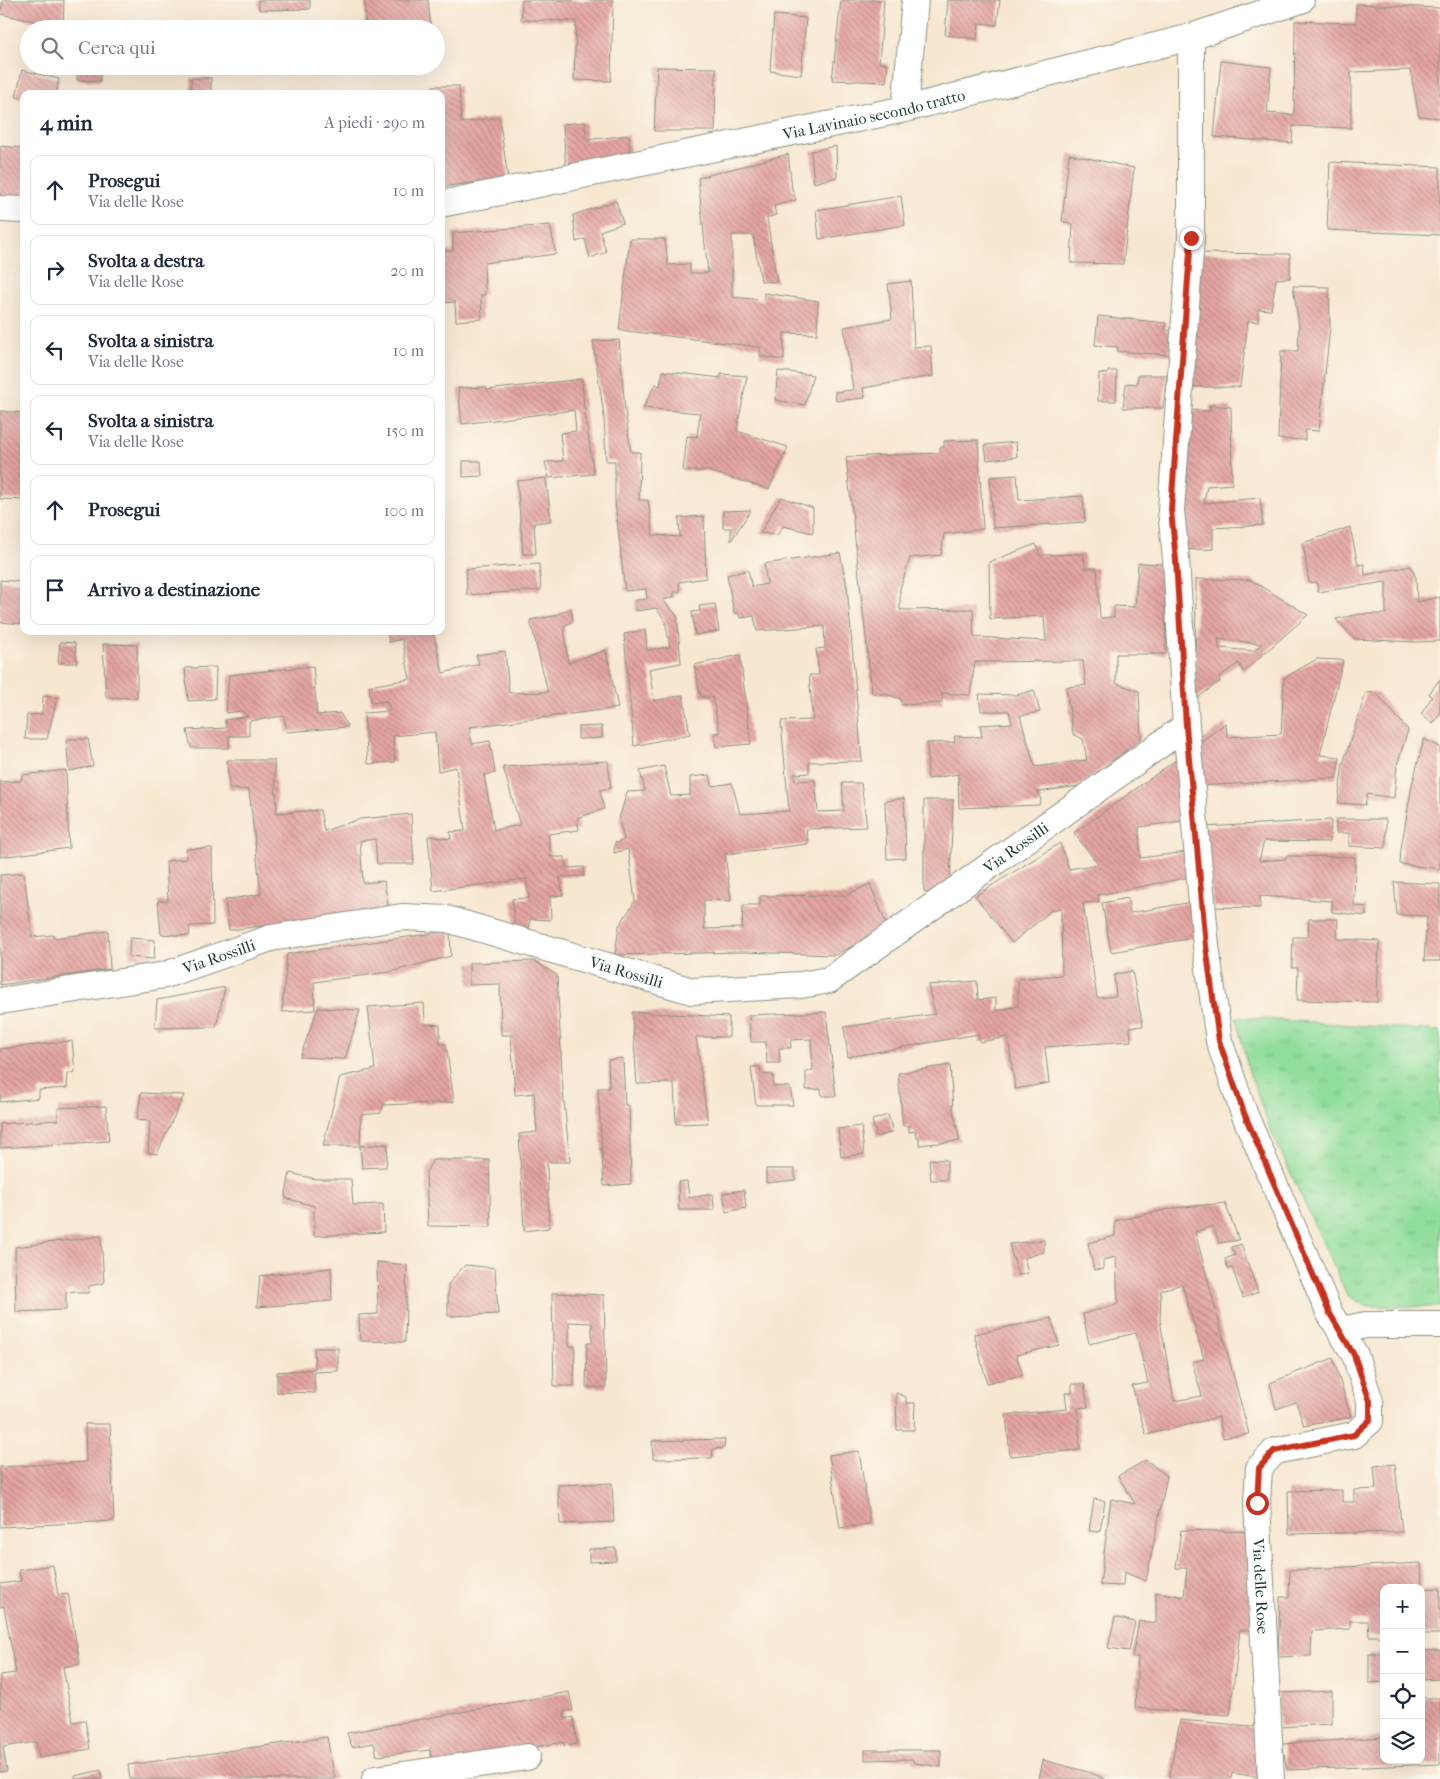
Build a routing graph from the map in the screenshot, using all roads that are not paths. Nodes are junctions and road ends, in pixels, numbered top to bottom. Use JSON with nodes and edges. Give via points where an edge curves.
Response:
{"nodes":[{"id":1,"x":915,"y":0,"type":"edge"},
{"id":2,"x":1301,"y":0,"type":"edge"},
{"id":3,"x":1191,"y":37,"type":"junction"},
{"id":4,"x":905,"y":109,"type":"junction"},
{"id":5,"x":445,"y":203,"type":"edge"},
{"id":6,"x":0,"y":209,"type":"edge"},
{"id":7,"x":20,"y":210,"type":"edge"},
{"id":8,"x":1186,"y":726,"type":"junction"},
{"id":9,"x":0,"y":1001,"type":"edge"},
{"id":10,"x":1440,"y":1325,"type":"edge"},
{"id":11,"x":1341,"y":1330,"type":"junction"},
{"id":12,"x":527,"y":1757,"type":"dead end"},
{"id":13,"x":375,"y":1779,"type":"edge"},
{"id":14,"x":1271,"y":1779,"type":"edge"}],
"edges":[{"from":1,"to":4,"type":"street"},
{"from":2,"to":3,"type":"street","name":"Via Lavinaio secondo tratto"},
{"from":3,"to":4,"type":"street","name":"Via Lavinaio secondo tratto"},
{"from":3,"to":8,"type":"street","name":"Via delle Rose","via":[[1191,238],[1171,510]]},
{"from":4,"to":5,"type":"street","name":"Via Lavinaio secondo tratto"},
{"from":6,"to":7,"type":"street"},
{"from":8,"to":9,"type":"street","name":"Via Rossilli","via":[[829,980],[801,985],[692,990],[447,919],[402,917],[271,938],[165,976]]},
{"from":8,"to":11,"type":"street","name":"Via delle Rose","via":[[1206,946],[1219,1041],[1244,1113],[1329,1312]]},
{"from":10,"to":11,"type":"street","via":[[1366,1325]]},
{"from":11,"to":14,"type":"street","name":"Via delle Rose","via":[[1354,1355],[1370,1401],[1370,1420],[1354,1435],[1274,1451],[1259,1468],[1257,1503]]},
{"from":12,"to":13,"type":"street"}]}
